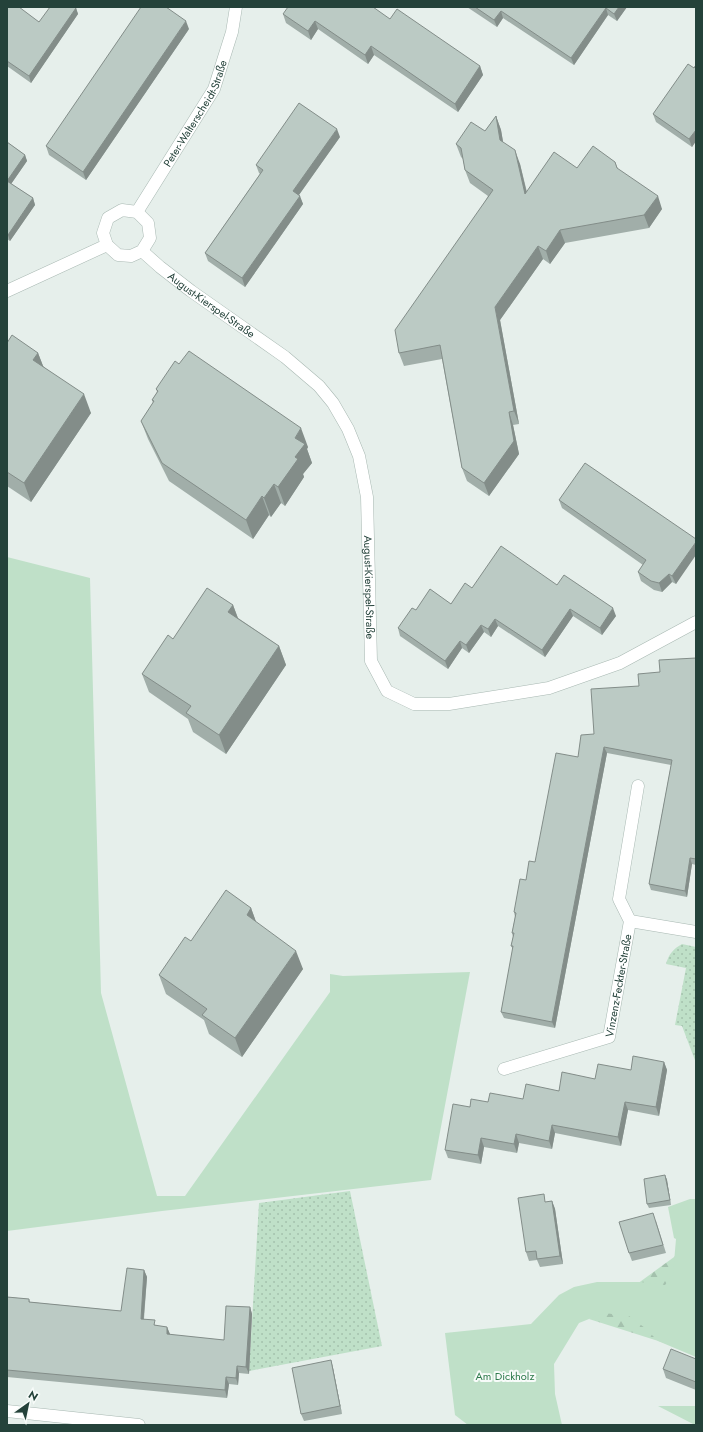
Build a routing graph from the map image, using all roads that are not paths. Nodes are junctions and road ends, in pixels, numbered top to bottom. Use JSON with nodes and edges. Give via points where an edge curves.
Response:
{"nodes":[{"id":1,"x":236,"y":7,"type":"edge"},
{"id":2,"x":137,"y":212,"type":"junction"},
{"id":3,"x":107,"y":245,"type":"junction"},
{"id":4,"x":142,"y":251,"type":"junction"},
{"id":5,"x":7,"y":291,"type":"edge"},
{"id":6,"x":696,"y":622,"type":"edge"},
{"id":7,"x":638,"y":786,"type":"dead end"},
{"id":8,"x":630,"y":921,"type":"junction"},
{"id":9,"x":696,"y":932,"type":"edge"},
{"id":10,"x":504,"y":1069,"type":"dead end"},
{"id":11,"x":7,"y":1411,"type":"edge"},
{"id":12,"x":139,"y":1425,"type":"edge"}],
"edges":[{"from":1,"to":2,"type":"street","name":"Peter-Walterscheidt-Straße","via":[[232,32],[214,89]]},
{"from":2,"to":3,"type":"street","via":[[122,210],[108,218],[103,233]]},
{"from":2,"to":4,"type":"street","via":[[148,223],[150,238]]},
{"from":3,"to":4,"type":"street","via":[[118,255],[131,256]]},
{"from":3,"to":5,"type":"street"},
{"from":4,"to":6,"type":"street","name":"August-Kierspel-Straße","via":[[191,291],[284,357],[319,386],[333,403],[348,429],[359,456],[367,498],[371,661],[387,691],[414,704],[449,704],[549,688],[620,663]]},
{"from":7,"to":8,"type":"street","name":"Vinzenz-Feckter-Straße","via":[[619,899]]},
{"from":8,"to":9,"type":"street","name":"Vinzenz-Feckter-Straße"},
{"from":8,"to":10,"type":"street","name":"Vinzenz-Feckter-Straße","via":[[609,1037]]},
{"from":11,"to":12,"type":"street"}]}
